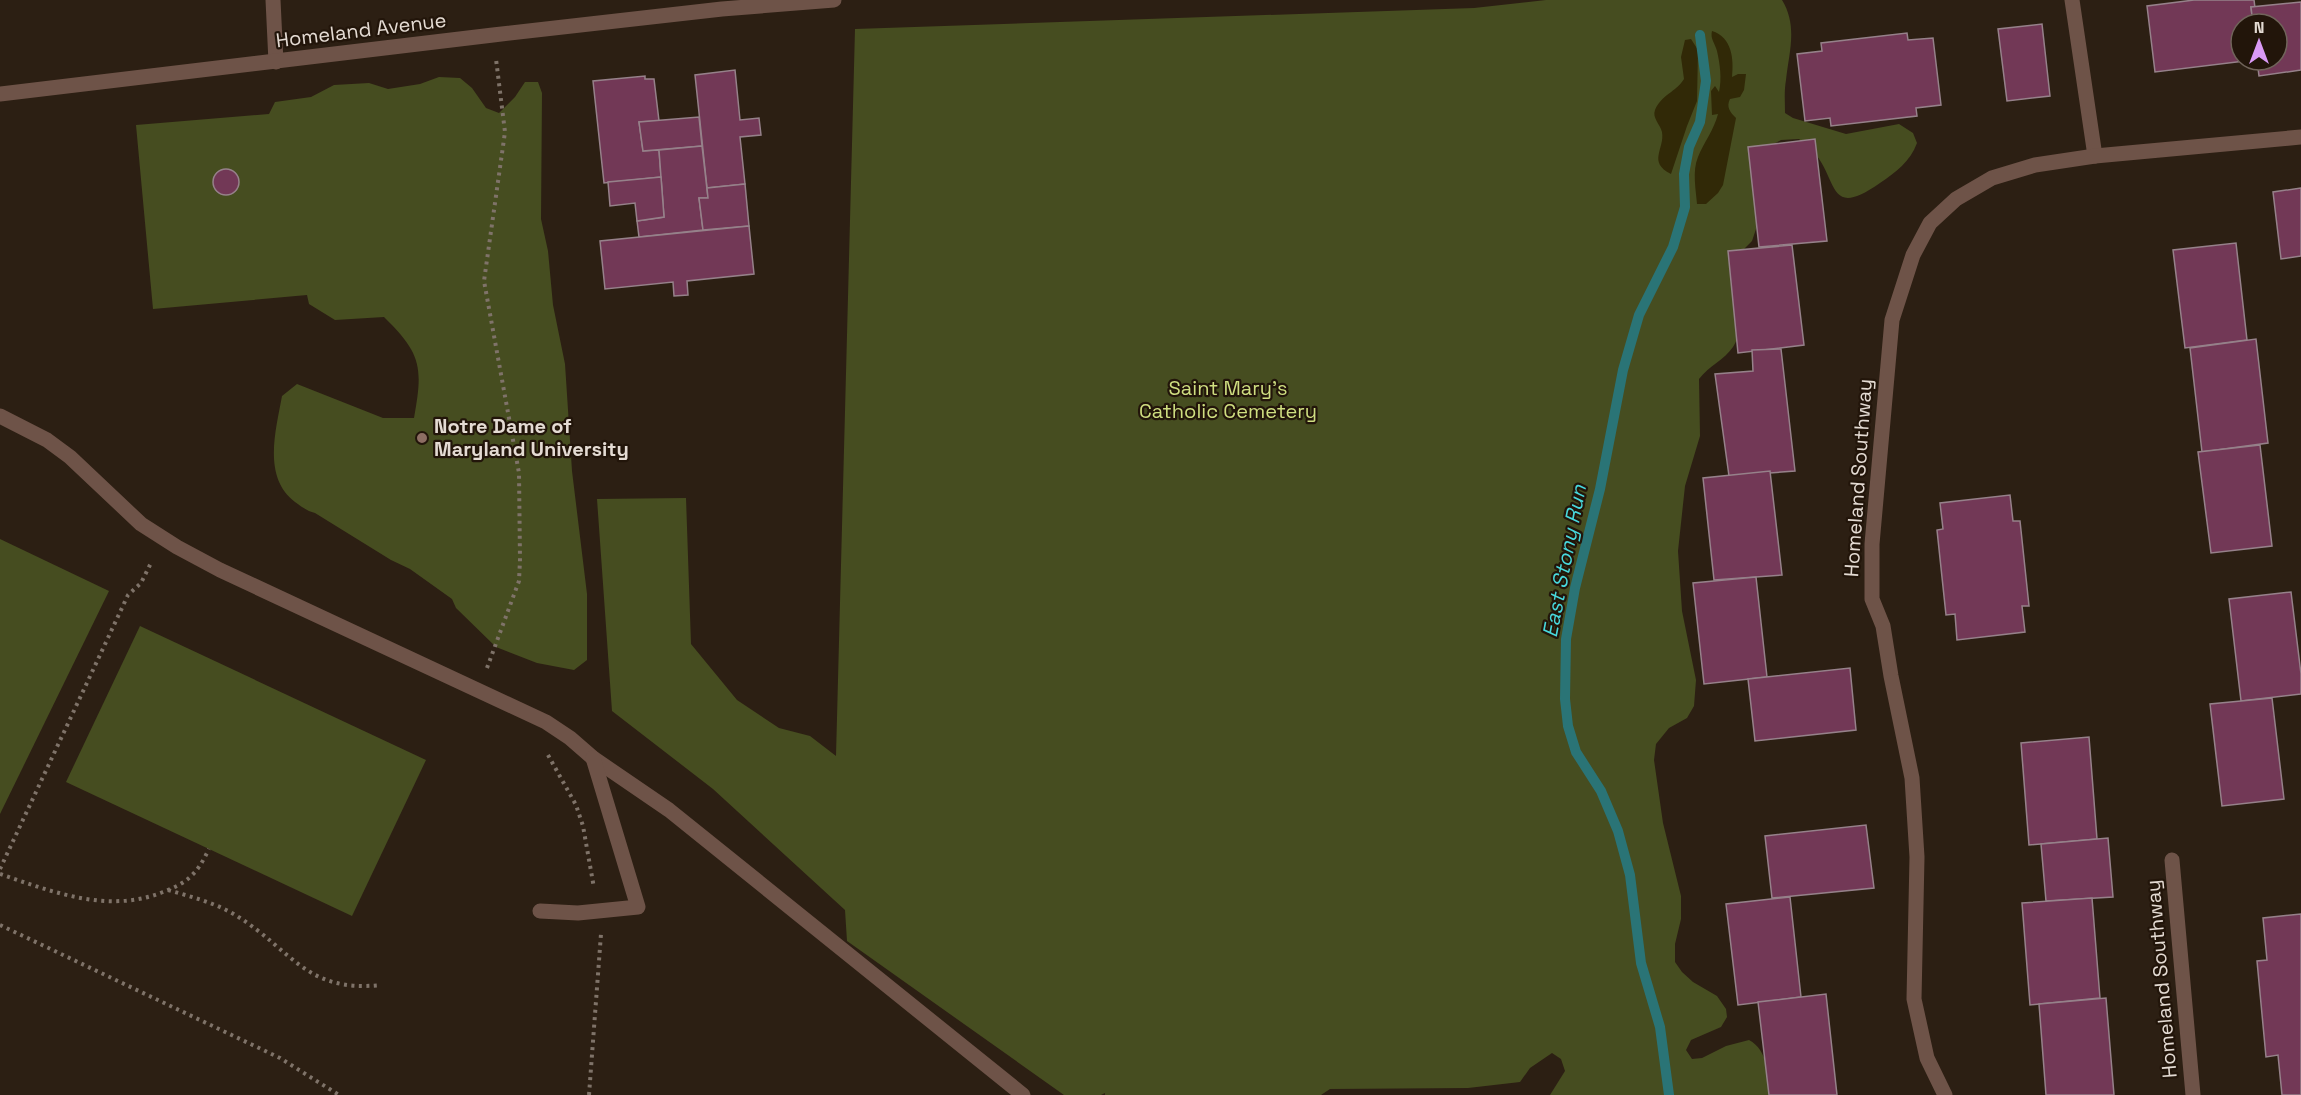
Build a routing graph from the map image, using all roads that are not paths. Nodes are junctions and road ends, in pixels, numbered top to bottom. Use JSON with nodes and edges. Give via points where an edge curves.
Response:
{"nodes":[{"id":1,"x":273,"y":0,"type":"edge"},
{"id":2,"x":834,"y":0,"type":"edge"},
{"id":3,"x":2072,"y":0,"type":"edge"},
{"id":4,"x":722,"y":5,"type":"edge"},
{"id":5,"x":276,"y":62,"type":"junction"},
{"id":6,"x":0,"y":94,"type":"edge"},
{"id":7,"x":2301,"y":137,"type":"edge"},
{"id":8,"x":2095,"y":156,"type":"junction"},
{"id":9,"x":0,"y":416,"type":"edge"},
{"id":10,"x":593,"y":758,"type":"junction"},
{"id":11,"x":2172,"y":860,"type":"dead end"},
{"id":12,"x":540,"y":910,"type":"dead end"},
{"id":13,"x":1023,"y":1095,"type":"edge"},
{"id":14,"x":1945,"y":1095,"type":"edge"},
{"id":15,"x":2193,"y":1095,"type":"edge"}],
"edges":[{"from":1,"to":5,"type":"street"},
{"from":2,"to":4,"type":"street","name":"Homeland Avenue"},
{"from":3,"to":8,"type":"street"},
{"from":4,"to":5,"type":"street","name":"Homeland Avenue"},
{"from":5,"to":6,"type":"street","name":"Homeland Avenue"},
{"from":7,"to":8,"type":"street","name":"Homeland Southway"},
{"from":8,"to":14,"type":"street","name":"Homeland Southway","via":[[2035,165],[1992,178],[1956,199],[1930,223],[1917,247],[1892,320],[1872,544],[1872,599],[1883,627],[1912,778],[1917,857],[1914,999],[1927,1058]]},
{"from":9,"to":10,"type":"street","via":[[70,457],[141,524],[163,538],[220,570],[546,722]]},
{"from":10,"to":12,"type":"street","via":[[638,907],[578,913]]},
{"from":10,"to":13,"type":"street","via":[[669,810]]},
{"from":11,"to":15,"type":"street","name":"Homeland Southway"}]}
